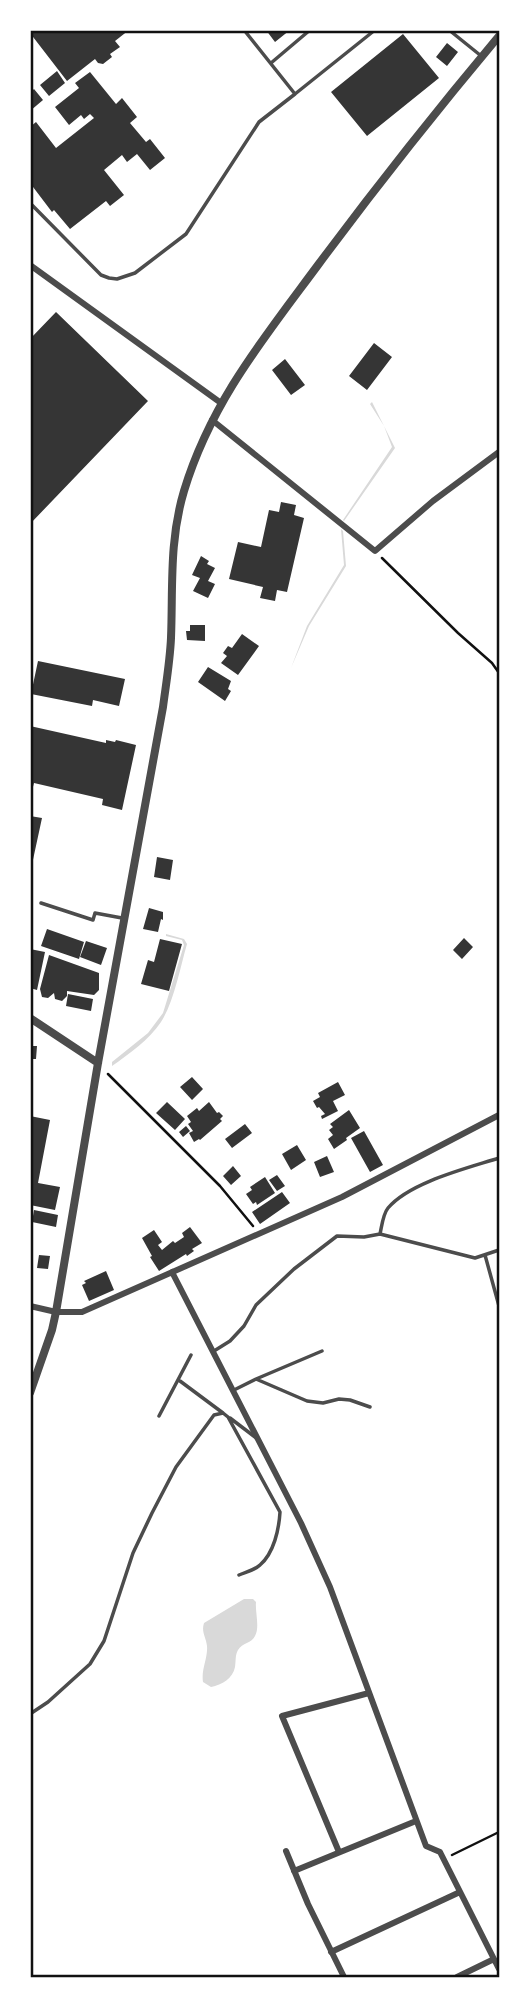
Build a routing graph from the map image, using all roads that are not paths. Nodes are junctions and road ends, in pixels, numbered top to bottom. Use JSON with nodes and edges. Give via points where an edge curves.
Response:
{"nodes":[{"id":1,"x":244,"y":30,"type":"edge"},
{"id":2,"x":310,"y":30,"type":"edge"},
{"id":3,"x":375,"y":30,"type":"edge"},
{"id":4,"x":449,"y":30,"type":"edge"},
{"id":5,"x":499,"y":36,"type":"edge"},
{"id":6,"x":482,"y":57,"type":"junction"},
{"id":7,"x":271,"y":63,"type":"junction"},
{"id":8,"x":295,"y":93,"type":"junction"},
{"id":9,"x":30,"y":203,"type":"edge"},
{"id":10,"x":30,"y":265,"type":"edge"},
{"id":11,"x":221,"y":403,"type":"junction"},
{"id":12,"x":212,"y":420,"type":"junction"},
{"id":13,"x":499,"y":452,"type":"edge"},
{"id":14,"x":41,"y":903,"type":"dead end"},
{"id":15,"x":124,"y":918,"type":"junction"},
{"id":16,"x":30,"y":1018,"type":"edge"},
{"id":17,"x":98,"y":1063,"type":"junction"},
{"id":18,"x":499,"y":1115,"type":"edge"},
{"id":19,"x":499,"y":1158,"type":"edge"},
{"id":20,"x":380,"y":1234,"type":"junction"},
{"id":21,"x":499,"y":1250,"type":"edge"},
{"id":22,"x":485,"y":1255,"type":"junction"},
{"id":23,"x":172,"y":1272,"type":"junction"},
{"id":24,"x":30,"y":1306,"type":"edge"},
{"id":25,"x":499,"y":1306,"type":"edge"},
{"id":26,"x":56,"y":1312,"type":"junction"},
{"id":27,"x":322,"y":1351,"type":"dead end"},
{"id":28,"x":212,"y":1352,"type":"junction"},
{"id":29,"x":191,"y":1355,"type":"dead end"},
{"id":30,"x":256,"y":1378,"type":"junction"},
{"id":31,"x":179,"y":1380,"type":"junction"},
{"id":32,"x":233,"y":1391,"type":"junction"},
{"id":33,"x":30,"y":1393,"type":"edge"},
{"id":34,"x":370,"y":1407,"type":"dead end"},
{"id":35,"x":223,"y":1413,"type":"junction"},
{"id":36,"x":159,"y":1416,"type":"dead end"},
{"id":37,"x":228,"y":1417,"type":"junction"},
{"id":38,"x":256,"y":1438,"type":"junction"},
{"id":39,"x":239,"y":1575,"type":"dead end"},
{"id":40,"x":369,"y":1693,"type":"junction"},
{"id":41,"x":30,"y":1714,"type":"edge"},
{"id":42,"x":416,"y":1821,"type":"junction"},
{"id":43,"x":286,"y":1852,"type":"dead end"},
{"id":44,"x":339,"y":1852,"type":"junction"},
{"id":45,"x":294,"y":1871,"type":"junction"},
{"id":46,"x":460,"y":1892,"type":"junction"},
{"id":47,"x":331,"y":1952,"type":"junction"},
{"id":48,"x":494,"y":1959,"type":"junction"},
{"id":49,"x":499,"y":1969,"type":"edge"},
{"id":50,"x":344,"y":1977,"type":"edge"},
{"id":51,"x":457,"y":1977,"type":"edge"}],
"edges":[{"from":1,"to":7,"type":"lane"},
{"from":2,"to":7,"type":"lane"},
{"from":3,"to":8,"type":"lane"},
{"from":4,"to":6,"type":"lane"},
{"from":5,"to":6,"type":"street"},
{"from":6,"to":11,"type":"street","via":[[340,236],[253,352]]},
{"from":7,"to":8,"type":"lane"},
{"from":8,"to":9,"type":"lane","via":[[260,121],[186,234],[127,277],[101,275]]},
{"from":10,"to":11,"type":"street"},
{"from":11,"to":12,"type":"street"},
{"from":12,"to":13,"type":"street","via":[[375,551]]},
{"from":12,"to":15,"type":"street","via":[[191,468],[176,525],[169,665]]},
{"from":14,"to":15,"type":"lane","via":[[93,920],[95,913]]},
{"from":15,"to":17,"type":"street"},
{"from":16,"to":17,"type":"street"},
{"from":17,"to":26,"type":"street"},
{"from":18,"to":23,"type":"street","via":[[342,1197]]},
{"from":19,"to":20,"type":"lane","via":[[432,1179],[405,1195],[388,1208]]},
{"from":20,"to":22,"type":"lane","via":[[475,1258]]},
{"from":20,"to":28,"type":"lane","via":[[337,1236],[294,1269],[256,1305],[230,1341]]},
{"from":21,"to":22,"type":"lane"},
{"from":22,"to":25,"type":"lane"},
{"from":23,"to":26,"type":"street","via":[[82,1312]]},
{"from":23,"to":28,"type":"street"},
{"from":24,"to":26,"type":"street"},
{"from":26,"to":33,"type":"street"},
{"from":27,"to":30,"type":"lane"},
{"from":28,"to":32,"type":"street"},
{"from":29,"to":31,"type":"lane"},
{"from":30,"to":32,"type":"lane"},
{"from":30,"to":34,"type":"lane","via":[[307,1401],[350,1400]]},
{"from":31,"to":35,"type":"lane"},
{"from":31,"to":36,"type":"lane"},
{"from":32,"to":38,"type":"street"},
{"from":35,"to":37,"type":"lane"},
{"from":35,"to":41,"type":"lane","via":[[214,1415],[176,1467],[134,1553],[104,1641],[90,1664]]},
{"from":37,"to":38,"type":"lane"},
{"from":37,"to":39,"type":"lane","via":[[280,1511],[267,1558],[259,1567]]},
{"from":38,"to":40,"type":"street","via":[[331,1587]]},
{"from":40,"to":42,"type":"street"},
{"from":40,"to":44,"type":"street","via":[[282,1716]]},
{"from":42,"to":44,"type":"street"},
{"from":42,"to":46,"type":"street","via":[[426,1846],[440,1852]]},
{"from":43,"to":45,"type":"street"},
{"from":44,"to":45,"type":"street"},
{"from":45,"to":47,"type":"street"},
{"from":46,"to":47,"type":"street"},
{"from":46,"to":48,"type":"street"},
{"from":47,"to":50,"type":"street"},
{"from":48,"to":49,"type":"street"},
{"from":48,"to":51,"type":"street"}]}
